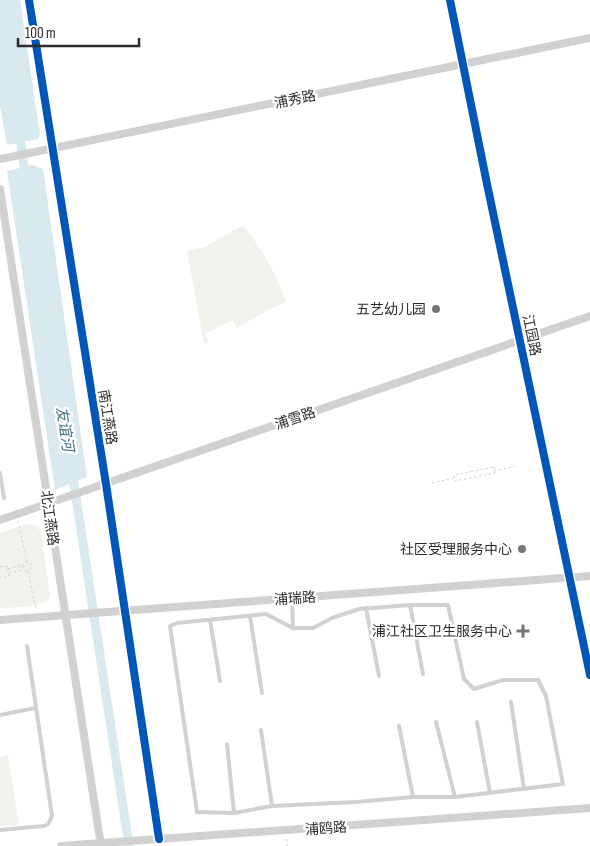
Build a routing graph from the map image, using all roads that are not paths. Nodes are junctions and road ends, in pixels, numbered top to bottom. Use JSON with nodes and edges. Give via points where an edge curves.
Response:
{"nodes":[{"id":1,"x":29,"y":0,"type":"edge"},
{"id":2,"x":450,"y":0,"type":"edge"},
{"id":3,"x":590,"y":38,"type":"edge"},
{"id":4,"x":464,"y":64,"type":"junction"},
{"id":5,"x":52,"y":148,"type":"junction"},
{"id":6,"x":2,"y":158,"type":"edge"},
{"id":7,"x":0,"y":189,"type":"edge"},
{"id":8,"x":590,"y":316,"type":"edge"},
{"id":9,"x":520,"y":340,"type":"junction"},
{"id":10,"x":0,"y":473,"type":"edge"},
{"id":11,"x":106,"y":484,"type":"junction"},
{"id":12,"x":4,"y":498,"type":"dead end"},
{"id":13,"x":48,"y":503,"type":"junction"},
{"id":14,"x":0,"y":520,"type":"edge"},
{"id":15,"x":590,"y":576,"type":"edge"},
{"id":16,"x":570,"y":578,"type":"junction"},
{"id":17,"x":292,"y":598,"type":"junction"},
{"id":18,"x":410,"y":605,"type":"junction"},
{"id":19,"x":366,"y":608,"type":"junction"},
{"id":20,"x":125,"y":610,"type":"junction"},
{"id":21,"x":65,"y":615,"type":"junction"},
{"id":22,"x":250,"y":616,"type":"junction"},
{"id":23,"x":0,"y":620,"type":"edge"},
{"id":24,"x":210,"y":620,"type":"junction"},
{"id":25,"x":293,"y":628,"type":"junction"},
{"id":26,"x":27,"y":646,"type":"dead end"},
{"id":27,"x":423,"y":674,"type":"dead end"},
{"id":28,"x":590,"y":675,"type":"edge"},
{"id":29,"x":379,"y":676,"type":"dead end"},
{"id":30,"x":220,"y":681,"type":"dead end"},
{"id":31,"x":262,"y":694,"type":"dead end"},
{"id":32,"x":511,"y":702,"type":"dead end"},
{"id":33,"x":35,"y":708,"type":"junction"},
{"id":34,"x":0,"y":715,"type":"edge"},
{"id":35,"x":436,"y":722,"type":"dead end"},
{"id":36,"x":477,"y":722,"type":"dead end"},
{"id":37,"x":399,"y":726,"type":"dead end"},
{"id":38,"x":261,"y":730,"type":"dead end"},
{"id":39,"x":227,"y":744,"type":"dead end"},
{"id":40,"x":524,"y":789,"type":"junction"},
{"id":41,"x":490,"y":793,"type":"junction"},
{"id":42,"x":413,"y":797,"type":"junction"},
{"id":43,"x":455,"y":797,"type":"junction"},
{"id":44,"x":272,"y":806,"type":"junction"},
{"id":45,"x":590,"y":808,"type":"edge"},
{"id":46,"x":234,"y":812,"type":"junction"},
{"id":47,"x":0,"y":830,"type":"edge"},
{"id":48,"x":159,"y":839,"type":"junction"},
{"id":49,"x":101,"y":844,"type":"edge"},
{"id":50,"x":62,"y":846,"type":"edge"}],
"edges":[{"from":1,"to":5,"type":"street","name":"南江燕路"},
{"from":2,"to":4,"type":"street","name":"江园路"},
{"from":3,"to":4,"type":"street","name":"浦秀路"},
{"from":4,"to":5,"type":"street","name":"浦秀路"},
{"from":4,"to":9,"type":"street","name":"江园路"},
{"from":5,"to":6,"type":"street","name":"浦秀路"},
{"from":5,"to":11,"type":"street","name":"南江燕路"},
{"from":7,"to":13,"type":"street","name":"北江燕路"},
{"from":8,"to":9,"type":"street","name":"浦雪路"},
{"from":9,"to":11,"type":"street","name":"浦雪路"},
{"from":9,"to":16,"type":"street","name":"江园路"},
{"from":10,"to":12,"type":"lane"},
{"from":11,"to":13,"type":"street","name":"浦雪路"},
{"from":11,"to":20,"type":"street","name":"南江燕路"},
{"from":13,"to":14,"type":"street","name":"浦雪路"},
{"from":13,"to":21,"type":"street","name":"北江燕路"},
{"from":15,"to":16,"type":"street","name":"浦瑞路"},
{"from":16,"to":17,"type":"street","name":"浦瑞路"},
{"from":16,"to":28,"type":"street","name":"江园路"},
{"from":17,"to":20,"type":"street","name":"浦瑞路"},
{"from":17,"to":25,"type":"lane"},
{"from":18,"to":19,"type":"lane"},
{"from":18,"to":27,"type":"lane"},
{"from":18,"to":40,"type":"lane","via":[[448,605],[464,679],[474,689],[502,680],[538,680],[546,696],[562,784]]},
{"from":19,"to":25,"type":"lane","via":[[332,618],[313,628]]},
{"from":19,"to":29,"type":"lane"},
{"from":20,"to":21,"type":"street","name":"浦瑞路"},
{"from":20,"to":48,"type":"street","name":"南江燕路"},
{"from":21,"to":23,"type":"street","name":"浦瑞路"},
{"from":21,"to":49,"type":"street","name":"北江燕路"},
{"from":22,"to":24,"type":"lane"},
{"from":22,"to":25,"type":"lane","via":[[266,614]]},
{"from":22,"to":31,"type":"lane"},
{"from":24,"to":30,"type":"lane"},
{"from":24,"to":46,"type":"lane","via":[[170,626],[197,812]]},
{"from":26,"to":33,"type":"lane"},
{"from":32,"to":40,"type":"lane"},
{"from":33,"to":34,"type":"lane"},
{"from":33,"to":47,"type":"lane","via":[[51,821],[44,826]]},
{"from":35,"to":43,"type":"lane"},
{"from":36,"to":41,"type":"lane"},
{"from":37,"to":42,"type":"lane"},
{"from":38,"to":44,"type":"lane"},
{"from":39,"to":46,"type":"lane"},
{"from":40,"to":41,"type":"lane"},
{"from":41,"to":43,"type":"lane"},
{"from":42,"to":43,"type":"lane"},
{"from":42,"to":44,"type":"lane"},
{"from":44,"to":46,"type":"lane"},
{"from":45,"to":48,"type":"street","name":"浦鸥路"},
{"from":48,"to":49,"type":"street","name":"浦鸥路"},
{"from":49,"to":50,"type":"street","name":"浦鸥路"}]}
